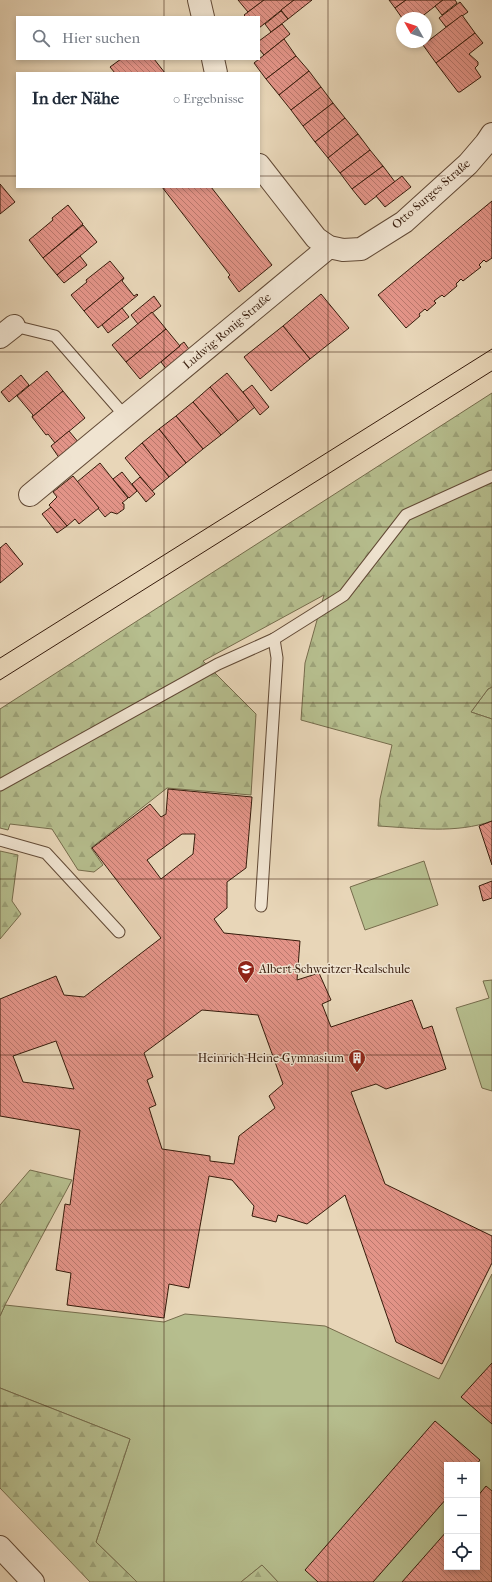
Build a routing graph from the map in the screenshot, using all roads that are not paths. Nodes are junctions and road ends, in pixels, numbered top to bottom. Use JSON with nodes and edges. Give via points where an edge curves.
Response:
{"nodes":[{"id":1,"x":199,"y":0,"type":"edge"},
{"id":2,"x":203,"y":16,"type":"edge"},
{"id":3,"x":213,"y":60,"type":"edge"},
{"id":4,"x":216,"y":72,"type":"edge"},
{"id":5,"x":492,"y":134,"type":"edge"},
{"id":6,"x":260,"y":166,"type":"edge"},
{"id":7,"x":329,"y":247,"type":"junction"},
{"id":8,"x":7,"y":332,"type":"edge"},
{"id":9,"x":125,"y":416,"type":"junction"},
{"id":10,"x":492,"y":476,"type":"edge"},
{"id":11,"x":30,"y":495,"type":"dead end"},
{"id":12,"x":274,"y":639,"type":"junction"},
{"id":13,"x":0,"y":785,"type":"edge"},
{"id":14,"x":0,"y":840,"type":"edge"},
{"id":15,"x":261,"y":906,"type":"dead end"},
{"id":16,"x":119,"y":932,"type":"dead end"},
{"id":17,"x":0,"y":1547,"type":"edge"},
{"id":18,"x":33,"y":1582,"type":"edge"}],
"edges":[{"from":1,"to":2,"type":"street"},
{"from":3,"to":4,"type":"street"},
{"from":5,"to":7,"type":"street","name":"Otto-Surges-Straße","via":[[468,164],[404,222],[361,249],[343,250]]},
{"from":6,"to":7,"type":"street","via":[[316,238]]},
{"from":7,"to":9,"type":"street","name":"Ludwig-Ronig-Straße"},
{"from":8,"to":9,"type":"lane","via":[[55,336]]},
{"from":9,"to":11,"type":"street","name":"Ludwig-Ronig-Straße"},
{"from":10,"to":12,"type":"lane","via":[[406,514],[344,595]]},
{"from":12,"to":13,"type":"lane","via":[[218,664]]},
{"from":12,"to":15,"type":"lane","via":[[277,658]]},
{"from":14,"to":16,"type":"lane","via":[[46,853]]},
{"from":17,"to":18,"type":"street"}]}
